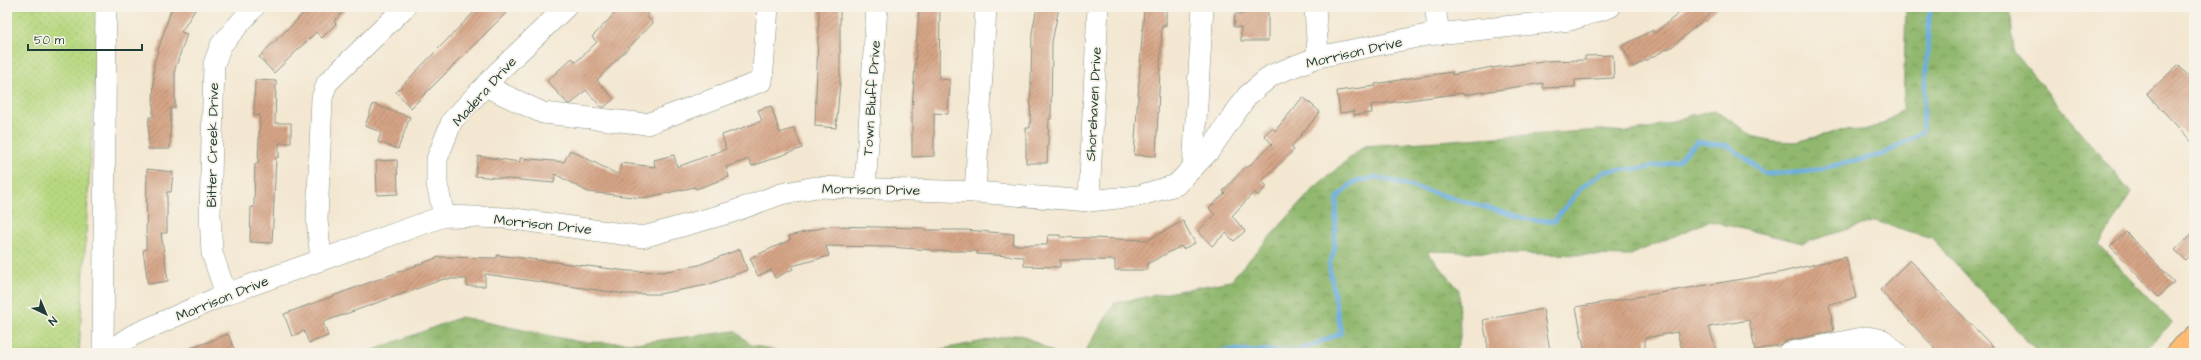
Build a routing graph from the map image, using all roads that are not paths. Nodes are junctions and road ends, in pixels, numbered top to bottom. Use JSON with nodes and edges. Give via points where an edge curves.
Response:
{"nodes":[{"id":1,"x":106,"y":7,"type":"edge"},
{"id":2,"x":254,"y":7,"type":"edge"},
{"id":3,"x":405,"y":7,"type":"edge"},
{"id":4,"x":566,"y":7,"type":"edge"},
{"id":5,"x":768,"y":7,"type":"edge"},
{"id":6,"x":877,"y":7,"type":"edge"},
{"id":7,"x":986,"y":7,"type":"edge"},
{"id":8,"x":1098,"y":7,"type":"edge"},
{"id":9,"x":1203,"y":7,"type":"edge"},
{"id":10,"x":1315,"y":7,"type":"edge"},
{"id":11,"x":1435,"y":7,"type":"edge"},
{"id":12,"x":1610,"y":7,"type":"edge"},
{"id":13,"x":1439,"y":34,"type":"junction"},
{"id":14,"x":1318,"y":57,"type":"junction"},
{"id":15,"x":485,"y":86,"type":"junction"},
{"id":16,"x":1193,"y":168,"type":"junction"},
{"id":17,"x":865,"y":188,"type":"junction"},
{"id":18,"x":975,"y":192,"type":"junction"},
{"id":19,"x":1089,"y":200,"type":"junction"},
{"id":20,"x":444,"y":216,"type":"junction"},
{"id":21,"x":321,"y":260,"type":"junction"},
{"id":22,"x":226,"y":294,"type":"junction"},
{"id":23,"x":105,"y":353,"type":"edge"},
{"id":24,"x":1788,"y":353,"type":"edge"},
{"id":25,"x":1897,"y":353,"type":"edge"}],
"edges":[{"from":1,"to":23,"type":"street"},
{"from":2,"to":22,"type":"street","name":"Bitter Creek Drive","via":[[221,46],[214,64],[210,215],[212,253]]},
{"from":3,"to":21,"type":"street","via":[[327,83],[322,98],[317,220]]},
{"from":4,"to":15,"type":"street","name":"Madera Drive"},
{"from":5,"to":15,"type":"street","via":[[762,81],[648,124],[543,113]]},
{"from":6,"to":17,"type":"street","name":"Town Bluff Drive"},
{"from":7,"to":18,"type":"street"},
{"from":8,"to":19,"type":"street","name":"Shorehaven Drive"},
{"from":9,"to":16,"type":"street"},
{"from":10,"to":14,"type":"street"},
{"from":11,"to":13,"type":"street"},
{"from":12,"to":13,"type":"street","name":"Morrison Drive","via":[[1570,20]]},
{"from":13,"to":14,"type":"street","name":"Morrison Drive"},
{"from":14,"to":16,"type":"street","name":"Morrison Drive","via":[[1272,75],[1247,96],[1209,151]]},
{"from":15,"to":20,"type":"street","name":"Madera Drive","via":[[452,121],[437,159],[437,184]]},
{"from":16,"to":19,"type":"street","name":"Morrison Drive","via":[[1176,185],[1138,196]]},
{"from":17,"to":18,"type":"street","name":"Morrison Drive"},
{"from":17,"to":20,"type":"street","name":"Morrison Drive","via":[[816,187],[781,194],[732,212],[643,236],[507,218]]},
{"from":18,"to":19,"type":"street","name":"Morrison Drive"},
{"from":20,"to":21,"type":"street","name":"Morrison Drive"},
{"from":21,"to":22,"type":"street","name":"Morrison Drive"},
{"from":22,"to":23,"type":"street","name":"Morrison Drive","via":[[133,335]]},
{"from":24,"to":25,"type":"street","via":[[1867,337],[1883,340]]}]}
